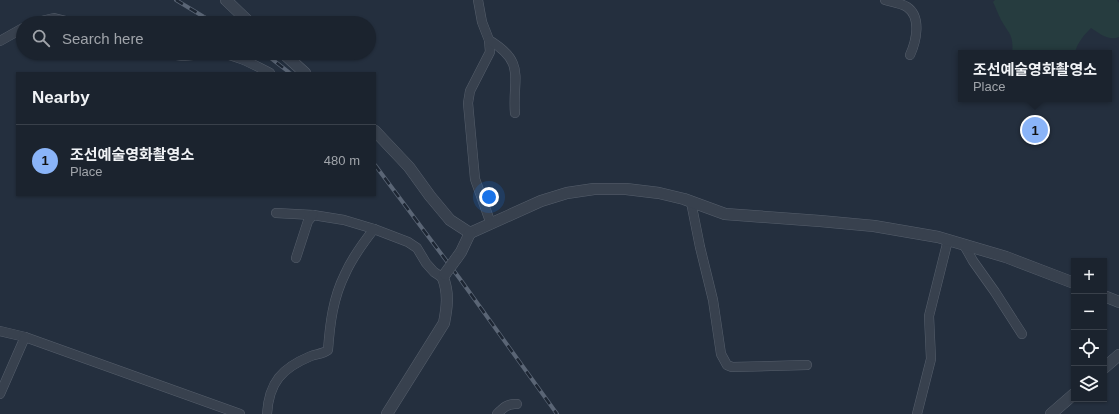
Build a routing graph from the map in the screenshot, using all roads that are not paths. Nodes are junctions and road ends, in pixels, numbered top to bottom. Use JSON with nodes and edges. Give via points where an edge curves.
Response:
{"nodes":[{"id":1,"x":226,"y":0,"type":"edge"},
{"id":2,"x":478,"y":0,"type":"edge"},
{"id":3,"x":885,"y":0,"type":"edge"},
{"id":4,"x":243,"y":16,"type":"edge"},
{"id":5,"x":16,"y":32,"type":"edge"},
{"id":6,"x":489,"y":40,"type":"junction"},
{"id":7,"x":0,"y":41,"type":"edge"},
{"id":8,"x":910,"y":55,"type":"dead end"},
{"id":9,"x":243,"y":60,"type":"edge"},
{"id":10,"x":291,"y":60,"type":"edge"},
{"id":11,"x":268,"y":72,"type":"edge"},
{"id":12,"x":304,"y":72,"type":"edge"},
{"id":13,"x":516,"y":113,"type":"dead end"},
{"id":14,"x":376,"y":132,"type":"edge"},
{"id":15,"x":691,"y":202,"type":"junction"},
{"id":16,"x":276,"y":213,"type":"dead end"},
{"id":17,"x":313,"y":215,"type":"junction"},
{"id":18,"x":491,"y":224,"type":"junction"},
{"id":19,"x":374,"y":229,"type":"junction"},
{"id":20,"x":470,"y":233,"type":"junction"},
{"id":21,"x":948,"y":240,"type":"junction"},
{"id":22,"x":964,"y":244,"type":"junction"},
{"id":23,"x":296,"y":258,"type":"dead end"},
{"id":24,"x":444,"y":276,"type":"junction"},
{"id":25,"x":1071,"y":282,"type":"edge"},
{"id":26,"x":1107,"y":297,"type":"edge"},
{"id":27,"x":1119,"y":302,"type":"edge"},
{"id":28,"x":0,"y":331,"type":"edge"},
{"id":29,"x":1022,"y":334,"type":"dead end"},
{"id":30,"x":25,"y":337,"type":"junction"},
{"id":31,"x":1119,"y":355,"type":"edge"},
{"id":32,"x":807,"y":366,"type":"dead end"},
{"id":33,"x":1106,"y":366,"type":"edge"},
{"id":34,"x":0,"y":394,"type":"edge"},
{"id":35,"x":1071,"y":397,"type":"edge"},
{"id":36,"x":517,"y":404,"type":"dead end"},
{"id":37,"x":240,"y":414,"type":"edge"},
{"id":38,"x":267,"y":414,"type":"edge"},
{"id":39,"x":387,"y":414,"type":"edge"},
{"id":40,"x":497,"y":414,"type":"edge"},
{"id":41,"x":918,"y":414,"type":"edge"},
{"id":42,"x":1051,"y":414,"type":"edge"}],
"edges":[{"from":1,"to":4,"type":"street"},
{"from":2,"to":6,"type":"street"},
{"from":3,"to":8,"type":"street","via":[[906,6],[913,14],[916,35]]},
{"from":5,"to":7,"type":"street"},
{"from":6,"to":13,"type":"street","via":[[500,47],[513,62],[516,72]]},
{"from":6,"to":18,"type":"street","via":[[490,52],[470,91],[468,103],[475,179]]},
{"from":9,"to":11,"type":"street"},
{"from":10,"to":12,"type":"street"},
{"from":14,"to":20,"type":"street","via":[[409,167],[450,220]]},
{"from":15,"to":18,"type":"street","via":[[659,193],[594,188],[541,201]]},
{"from":15,"to":21,"type":"street","via":[[725,214],[874,226]]},
{"from":15,"to":32,"type":"street","via":[[712,292],[721,354],[727,364],[732,367]]},
{"from":16,"to":17,"type":"street"},
{"from":17,"to":19,"type":"street","via":[[344,220]]},
{"from":17,"to":23,"type":"street","via":[[308,221]]},
{"from":18,"to":20,"type":"street"},
{"from":19,"to":24,"type":"street","via":[[417,248],[434,272]]},
{"from":19,"to":38,"type":"street","via":[[345,273],[334,302],[328,350],[293,365],[280,375],[269,398]]},
{"from":20,"to":24,"type":"street","bridge":true,"via":[[461,252]]},
{"from":21,"to":22,"type":"street"},
{"from":21,"to":41,"type":"street","via":[[929,316],[931,359]]},
{"from":22,"to":25,"type":"street"},
{"from":22,"to":29,"type":"street"},
{"from":24,"to":39,"type":"street","via":[[447,307],[444,323]]},
{"from":26,"to":27,"type":"street"},
{"from":28,"to":30,"type":"street"},
{"from":30,"to":34,"type":"street"},
{"from":30,"to":37,"type":"street"},
{"from":31,"to":33,"type":"street"},
{"from":35,"to":42,"type":"street"},
{"from":36,"to":40,"type":"street","via":[[505,406]]}]}
